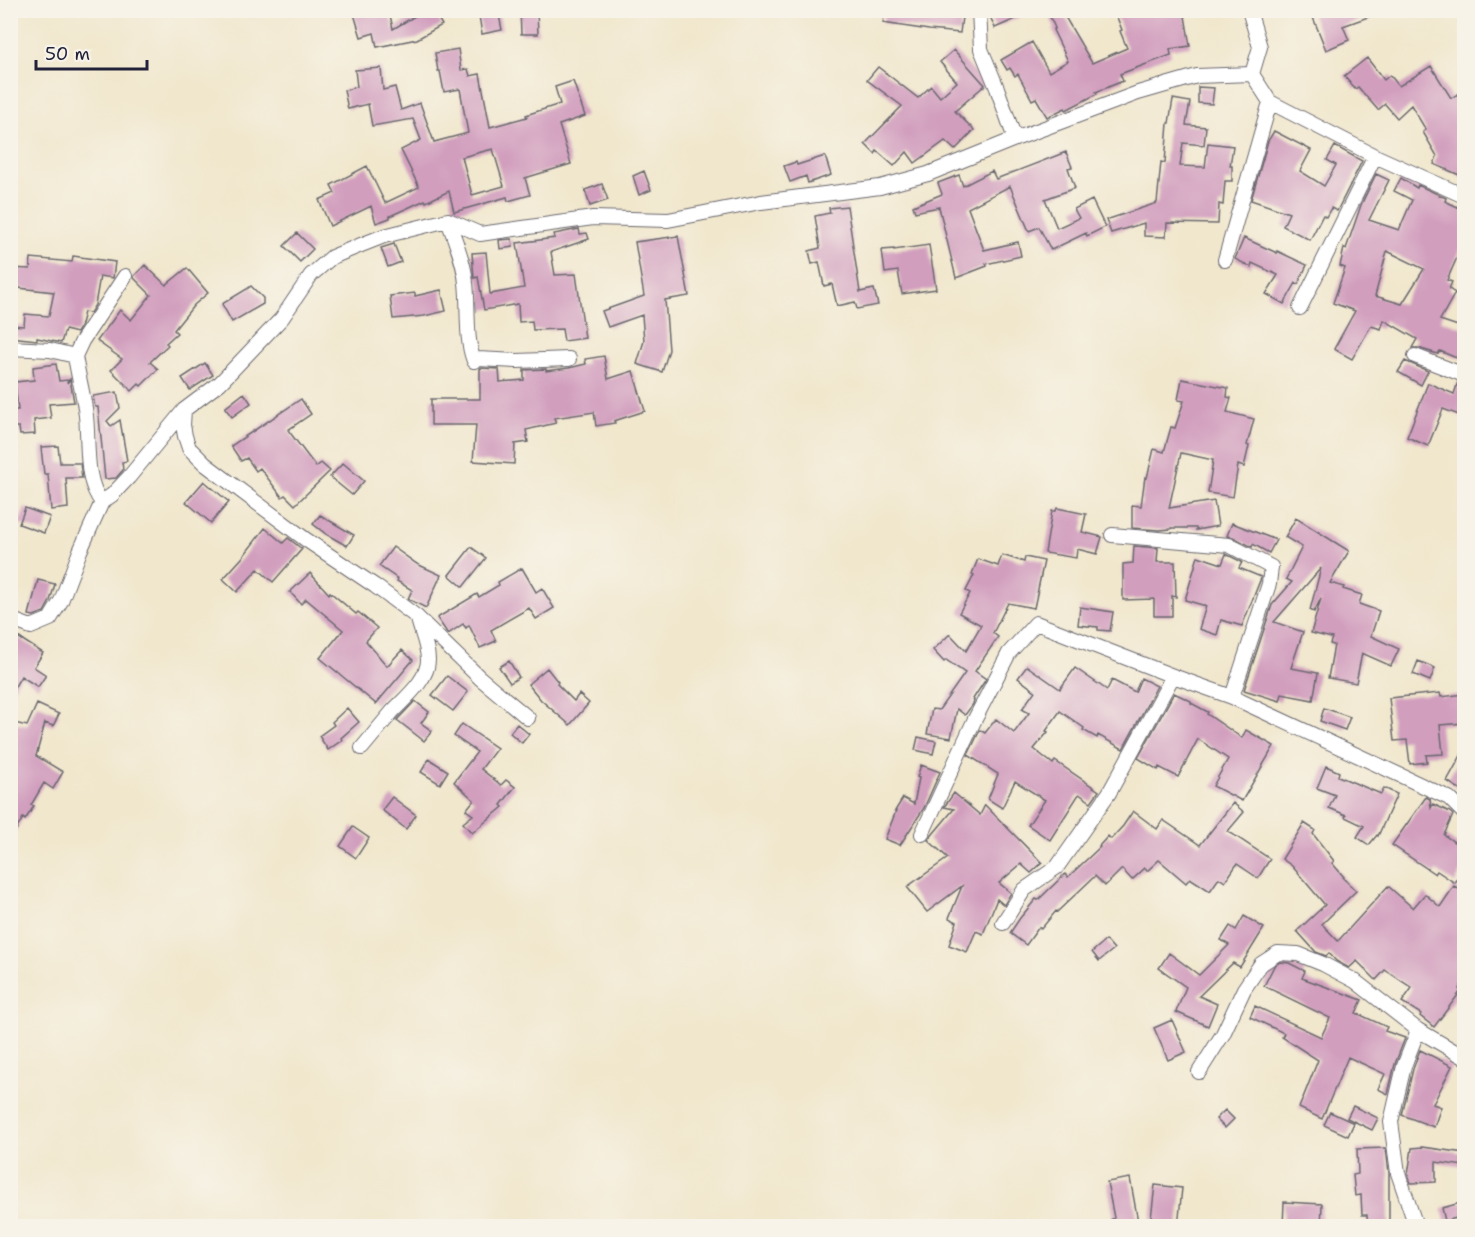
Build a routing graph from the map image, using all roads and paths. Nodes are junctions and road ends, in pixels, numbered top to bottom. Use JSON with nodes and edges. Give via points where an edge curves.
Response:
{"nodes":[{"id":1,"x":979,"y":10,"type":"edge"},
{"id":2,"x":1249,"y":10,"type":"edge"},
{"id":3,"x":1252,"y":74,"type":"junction"},
{"id":4,"x":1270,"y":102,"type":"junction"},
{"id":5,"x":1015,"y":139,"type":"junction"},
{"id":6,"x":1375,"y":156,"type":"junction"},
{"id":7,"x":1464,"y":196,"type":"edge"},
{"id":8,"x":448,"y":220,"type":"junction"},
{"id":9,"x":1225,"y":260,"type":"dead end"},
{"id":10,"x":125,"y":276,"type":"dead end"},
{"id":11,"x":1300,"y":308,"type":"dead end"},
{"id":12,"x":10,"y":348,"type":"edge"},
{"id":13,"x":1415,"y":356,"type":"dead end"},
{"id":14,"x":75,"y":357,"type":"junction"},
{"id":15,"x":569,"y":359,"type":"dead end"},
{"id":16,"x":1464,"y":375,"type":"edge"},
{"id":17,"x":184,"y":410,"type":"junction"},
{"id":18,"x":102,"y":502,"type":"junction"},
{"id":19,"x":1112,"y":535,"type":"dead end"},
{"id":20,"x":417,"y":617,"type":"junction"},
{"id":21,"x":10,"y":619,"type":"edge"},
{"id":22,"x":1173,"y":676,"type":"junction"},
{"id":23,"x":1232,"y":697,"type":"junction"},
{"id":24,"x":528,"y":718,"type":"dead end"},
{"id":25,"x":362,"y":748,"type":"dead end"},
{"id":26,"x":1464,"y":813,"type":"edge"},
{"id":27,"x":922,"y":834,"type":"dead end"},
{"id":28,"x":1003,"y":923,"type":"dead end"},
{"id":29,"x":1418,"y":1030,"type":"junction"},
{"id":30,"x":1464,"y":1057,"type":"edge"},
{"id":31,"x":1199,"y":1072,"type":"dead end"},
{"id":32,"x":1416,"y":1227,"type":"edge"}],
"edges":[{"from":1,"to":5,"type":"street","via":[[981,50]]},
{"from":2,"to":3,"type":"street","via":[[1260,47]]},
{"from":3,"to":4,"type":"street"},
{"from":3,"to":5,"type":"street","via":[[1197,76],[1138,93]]},
{"from":4,"to":6,"type":"street"},
{"from":4,"to":9,"type":"street"},
{"from":5,"to":8,"type":"street","via":[[928,174],[880,187],[761,202],[668,220],[593,218],[480,234]]},
{"from":6,"to":7,"type":"street"},
{"from":6,"to":11,"type":"street"},
{"from":8,"to":15,"type":"street","via":[[462,260],[474,361]]},
{"from":8,"to":17,"type":"street","via":[[384,236],[332,257],[311,275],[282,318],[239,364]]},
{"from":10,"to":14,"type":"street","via":[[81,341]]},
{"from":12,"to":14,"type":"street","via":[[50,350]]},
{"from":13,"to":16,"type":"street"},
{"from":14,"to":18,"type":"street","via":[[92,479],[96,496]]},
{"from":17,"to":18,"type":"street","via":[[129,477]]},
{"from":17,"to":20,"type":"street","via":[[189,448],[205,464]]},
{"from":18,"to":21,"type":"street","via":[[50,619],[31,627]]},
{"from":19,"to":23,"type":"street","via":[[1230,545],[1271,567]]},
{"from":20,"to":24,"type":"street"},
{"from":20,"to":25,"type":"street","via":[[428,652],[424,675]]},
{"from":22,"to":23,"type":"street"},
{"from":22,"to":27,"type":"street","via":[[1036,622],[1009,653]]},
{"from":22,"to":28,"type":"street","via":[[1109,793],[1057,867],[1024,890]]},
{"from":23,"to":26,"type":"street","via":[[1449,798]]},
{"from":29,"to":30,"type":"street"},
{"from":29,"to":31,"type":"street","via":[[1355,981],[1298,954],[1278,952],[1261,964],[1244,989]]},
{"from":29,"to":32,"type":"street","via":[[1404,1066],[1391,1122],[1398,1173]]}]}
